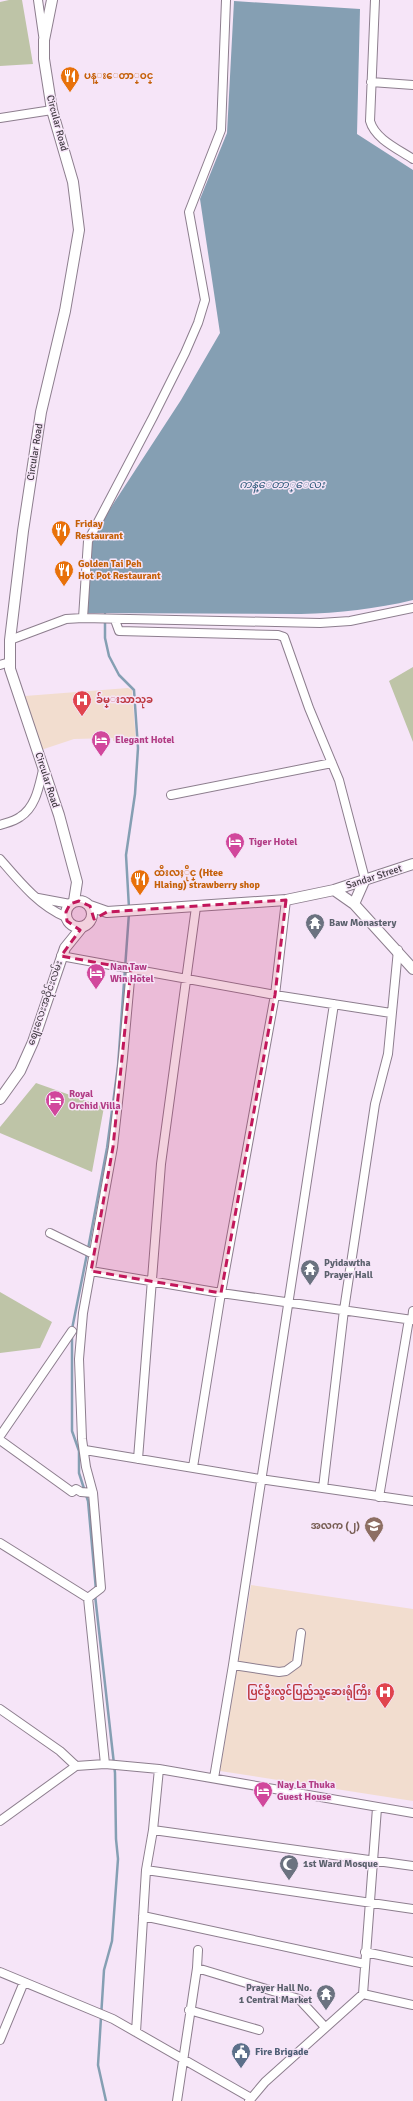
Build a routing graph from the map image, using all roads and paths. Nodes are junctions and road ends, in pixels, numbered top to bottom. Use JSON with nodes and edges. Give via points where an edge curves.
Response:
{"nodes":[{"id":1,"x":38,"y":0,"type":"edge"},
{"id":2,"x":52,"y":0,"type":"edge"},
{"id":3,"x":226,"y":0,"type":"edge"},
{"id":4,"x":375,"y":0,"type":"edge"},
{"id":5,"x":44,"y":40,"type":"junction"},
{"id":6,"x":371,"y":82,"type":"junction"},
{"id":7,"x":413,"y":85,"type":"edge"},
{"id":8,"x":52,"y":110,"type":"junction"},
{"id":9,"x":0,"y":118,"type":"edge"},
{"id":10,"x":413,"y":159,"type":"edge"},
{"id":11,"x":413,"y":608,"type":"edge"},
{"id":12,"x":83,"y":618,"type":"junction"},
{"id":13,"x":115,"y":620,"type":"junction"},
{"id":14,"x":10,"y":640,"type":"junction"},
{"id":15,"x":5,"y":663,"type":"edge"},
{"id":16,"x":332,"y":763,"type":"junction"},
{"id":17,"x":43,"y":770,"type":"junction"},
{"id":18,"x":171,"y":795,"type":"dead end"},
{"id":19,"x":0,"y":825,"type":"edge"},
{"id":20,"x":0,"y":859,"type":"edge"},
{"id":21,"x":413,"y":864,"type":"edge"},
{"id":22,"x":365,"y":880,"type":"junction"},
{"id":23,"x":77,"y":882,"type":"junction"},
{"id":24,"x":334,"y":890,"type":"junction"},
{"id":25,"x":38,"y":898,"type":"junction"},
{"id":26,"x":286,"y":900,"type":"junction"},
{"id":27,"x":72,"y":902,"type":"junction"},
{"id":28,"x":354,"y":904,"type":"junction"},
{"id":29,"x":89,"y":905,"type":"junction"},
{"id":30,"x":196,"y":907,"type":"junction"},
{"id":31,"x":107,"y":912,"type":"junction"},
{"id":32,"x":66,"y":919,"type":"junction"},
{"id":33,"x":91,"y":920,"type":"junction"},
{"id":34,"x":82,"y":927,"type":"junction"},
{"id":35,"x":398,"y":950,"type":"junction"},
{"id":36,"x":63,"y":952,"type":"junction"},
{"id":37,"x":130,"y":969,"type":"junction"},
{"id":38,"x":413,"y":969,"type":"edge"},
{"id":39,"x":188,"y":979,"type":"junction"},
{"id":40,"x":275,"y":995,"type":"junction"},
{"id":41,"x":334,"y":1004,"type":"junction"},
{"id":42,"x":391,"y":1013,"type":"junction"},
{"id":43,"x":0,"y":1099,"type":"edge"},
{"id":44,"x":50,"y":1233,"type":"dead end"},
{"id":45,"x":93,"y":1254,"type":"junction"},
{"id":46,"x":91,"y":1271,"type":"junction"},
{"id":47,"x":151,"y":1282,"type":"junction"},
{"id":48,"x":221,"y":1293,"type":"junction"},
{"id":49,"x":288,"y":1302,"type":"junction"},
{"id":50,"x":344,"y":1310,"type":"junction"},
{"id":51,"x":413,"y":1311,"type":"edge"},
{"id":52,"x":411,"y":1320,"type":"edge"},
{"id":53,"x":72,"y":1331,"type":"dead end"},
{"id":54,"x":0,"y":1436,"type":"edge"},
{"id":55,"x":0,"y":1440,"type":"edge"},
{"id":56,"x":85,"y":1450,"type":"junction"},
{"id":57,"x":138,"y":1458,"type":"junction"},
{"id":58,"x":193,"y":1467,"type":"junction"},
{"id":59,"x":260,"y":1479,"type":"junction"},
{"id":60,"x":323,"y":1488,"type":"junction"},
{"id":61,"x":92,"y":1493,"type":"junction"},
{"id":62,"x":379,"y":1497,"type":"junction"},
{"id":63,"x":413,"y":1501,"type":"edge"},
{"id":64,"x":0,"y":1543,"type":"edge"},
{"id":65,"x":93,"y":1595,"type":"junction"},
{"id":66,"x":301,"y":1633,"type":"dead end"},
{"id":67,"x":233,"y":1665,"type":"junction"},
{"id":68,"x":0,"y":1709,"type":"edge"},
{"id":69,"x":111,"y":1765,"type":"junction"},
{"id":70,"x":76,"y":1766,"type":"junction"},
{"id":71,"x":159,"y":1769,"type":"junction"},
{"id":72,"x":214,"y":1778,"type":"junction"},
{"id":73,"x":377,"y":1808,"type":"junction"},
{"id":74,"x":413,"y":1813,"type":"edge"},
{"id":75,"x":0,"y":1821,"type":"edge"},
{"id":76,"x":153,"y":1830,"type":"junction"},
{"id":77,"x":372,"y":1860,"type":"junction"},
{"id":78,"x":413,"y":1866,"type":"edge"},
{"id":79,"x":146,"y":1870,"type":"junction"},
{"id":80,"x":369,"y":1904,"type":"junction"},
{"id":81,"x":413,"y":1910,"type":"edge"},
{"id":82,"x":143,"y":1916,"type":"junction"},
{"id":83,"x":198,"y":1950,"type":"dead end"},
{"id":84,"x":365,"y":1952,"type":"junction"},
{"id":85,"x":413,"y":1962,"type":"edge"},
{"id":86,"x":364,"y":1964,"type":"junction"},
{"id":87,"x":197,"y":1968,"type":"junction"},
{"id":88,"x":0,"y":1972,"type":"edge"},
{"id":89,"x":24,"y":1982,"type":"junction"},
{"id":90,"x":363,"y":1994,"type":"junction"},
{"id":91,"x":413,"y":2005,"type":"edge"},
{"id":92,"x":189,"y":2010,"type":"junction"},
{"id":93,"x":325,"y":2027,"type":"junction"},
{"id":94,"x":259,"y":2030,"type":"dead end"},
{"id":95,"x":136,"y":2032,"type":"junction"},
{"id":96,"x":0,"y":2040,"type":"edge"},
{"id":97,"x":184,"y":2059,"type":"junction"},
{"id":98,"x":250,"y":2100,"type":"edge"},
{"id":99,"x":177,"y":2101,"type":"edge"}],
"edges":[{"from":1,"to":5,"type":"street"},
{"from":2,"to":5,"type":"street","name":"Circular Road"},
{"from":3,"to":12,"type":"street","via":[[221,130],[189,212],[205,300],[185,353],[154,417],[88,541]]},
{"from":4,"to":6,"type":"street"},
{"from":5,"to":8,"type":"street","name":"Circular Road","via":[[44,59]]},
{"from":6,"to":7,"type":"street"},
{"from":6,"to":10,"type":"street","via":[[372,129]]},
{"from":8,"to":9,"type":"street"},
{"from":8,"to":14,"type":"street","name":"Circular Road","via":[[73,182],[79,230],[65,311],[42,412],[23,531]]},
{"from":11,"to":13,"type":"street","via":[[358,620],[320,623]]},
{"from":12,"to":13,"type":"street"},
{"from":12,"to":14,"type":"street","via":[[66,619]]},
{"from":13,"to":16,"type":"street","via":[[120,631],[284,637]]},
{"from":14,"to":15,"type":"street","name":"Circular Road"},
{"from":15,"to":17,"type":"street","name":"Circular Road"},
{"from":16,"to":18,"type":"street"},
{"from":16,"to":22,"type":"street","via":[[339,780]]},
{"from":17,"to":19,"type":"street","via":[[39,790],[30,807],[20,817]]},
{"from":17,"to":23,"type":"street","name":"Circular Road","via":[[59,815]]},
{"from":20,"to":25,"type":"street"},
{"from":21,"to":22,"type":"street","name":"Sandar Street"},
{"from":22,"to":24,"type":"street","name":"Sandar Street"},
{"from":22,"to":28,"type":"street"},
{"from":23,"to":27,"type":"street","name":"Circular Road"},
{"from":23,"to":29,"type":"street"},
{"from":24,"to":26,"type":"street","name":"Sandar Street"},
{"from":24,"to":28,"type":"street"},
{"from":25,"to":27,"type":"street"},
{"from":25,"to":32,"type":"street","via":[[46,907]]},
{"from":26,"to":30,"type":"street","name":"Sandar Street"},
{"from":26,"to":40,"type":"street"},
{"from":27,"to":29,"type":"street","via":[[84,901]]},
{"from":27,"to":32,"type":"street","via":[[67,908]]},
{"from":28,"to":35,"type":"street"},
{"from":29,"to":31,"type":"street"},
{"from":29,"to":33,"type":"street"},
{"from":30,"to":31,"type":"street","name":"Sandar Street"},
{"from":30,"to":39,"type":"street"},
{"from":31,"to":33,"type":"street"},
{"from":32,"to":34,"type":"street","via":[[74,926]]},
{"from":32,"to":36,"type":"street"},
{"from":33,"to":34,"type":"street"},
{"from":34,"to":36,"type":"street"},
{"from":35,"to":38,"type":"street"},
{"from":35,"to":42,"type":"street"},
{"from":36,"to":37,"type":"street"},
{"from":36,"to":43,"type":"street","name":"စျေးလေးအဝိုင်းလမ်း","via":[[33,1042],[20,1071]]},
{"from":37,"to":39,"type":"street"},
{"from":37,"to":45,"type":"street","via":[[124,1057],[113,1147]]},
{"from":39,"to":40,"type":"street"},
{"from":39,"to":47,"type":"street","via":[[161,1164]]},
{"from":40,"to":41,"type":"street"},
{"from":40,"to":48,"type":"street"},
{"from":41,"to":42,"type":"street"},
{"from":41,"to":49,"type":"street"},
{"from":42,"to":50,"type":"street","via":[[388,1054],[375,1104]]},
{"from":44,"to":45,"type":"street"},
{"from":45,"to":46,"type":"street"},
{"from":46,"to":47,"type":"street"},
{"from":46,"to":56,"type":"street","via":[[83,1313],[79,1359],[82,1440]]},
{"from":47,"to":48,"type":"street"},
{"from":47,"to":57,"type":"street"},
{"from":48,"to":49,"type":"street"},
{"from":48,"to":58,"type":"street"},
{"from":49,"to":50,"type":"street"},
{"from":49,"to":59,"type":"street"},
{"from":50,"to":52,"type":"street"},
{"from":50,"to":60,"type":"street"},
{"from":51,"to":52,"type":"street"},
{"from":52,"to":62,"type":"street"},
{"from":53,"to":54,"type":"street"},
{"from":55,"to":61,"type":"street","via":[[72,1492],[76,1489]]},
{"from":56,"to":57,"type":"street"},
{"from":56,"to":61,"type":"street"},
{"from":57,"to":58,"type":"street"},
{"from":58,"to":59,"type":"street"},
{"from":59,"to":60,"type":"street"},
{"from":59,"to":67,"type":"street"},
{"from":60,"to":62,"type":"street"},
{"from":61,"to":65,"type":"street","via":[[101,1588]]},
{"from":62,"to":63,"type":"street"},
{"from":64,"to":65,"type":"street"},
{"from":65,"to":69,"type":"street"},
{"from":66,"to":67,"type":"street","via":[[297,1662],[286,1671]]},
{"from":67,"to":72,"type":"street"},
{"from":68,"to":70,"type":"street","via":[[60,1751]]},
{"from":69,"to":70,"type":"street"},
{"from":69,"to":71,"type":"street"},
{"from":70,"to":75,"type":"street"},
{"from":71,"to":72,"type":"street"},
{"from":71,"to":76,"type":"street"},
{"from":72,"to":73,"type":"street"},
{"from":73,"to":74,"type":"street"},
{"from":73,"to":77,"type":"street"},
{"from":76,"to":77,"type":"street"},
{"from":76,"to":79,"type":"street"},
{"from":77,"to":78,"type":"street"},
{"from":77,"to":80,"type":"street"},
{"from":79,"to":80,"type":"street"},
{"from":79,"to":82,"type":"street"},
{"from":80,"to":81,"type":"street"},
{"from":80,"to":84,"type":"street"},
{"from":82,"to":86,"type":"street"},
{"from":82,"to":95,"type":"street"},
{"from":83,"to":87,"type":"street"},
{"from":84,"to":85,"type":"street"},
{"from":84,"to":86,"type":"street"},
{"from":86,"to":90,"type":"street"},
{"from":87,"to":92,"type":"street"},
{"from":87,"to":93,"type":"street","via":[[299,1999]]},
{"from":88,"to":89,"type":"street"},
{"from":89,"to":95,"type":"street"},
{"from":89,"to":96,"type":"street"},
{"from":90,"to":91,"type":"street"},
{"from":90,"to":93,"type":"street"},
{"from":92,"to":94,"type":"street"},
{"from":92,"to":97,"type":"street"},
{"from":93,"to":98,"type":"street","via":[[265,2082]]},
{"from":95,"to":97,"type":"street"},
{"from":97,"to":98,"type":"street"},
{"from":97,"to":99,"type":"street"}]}
